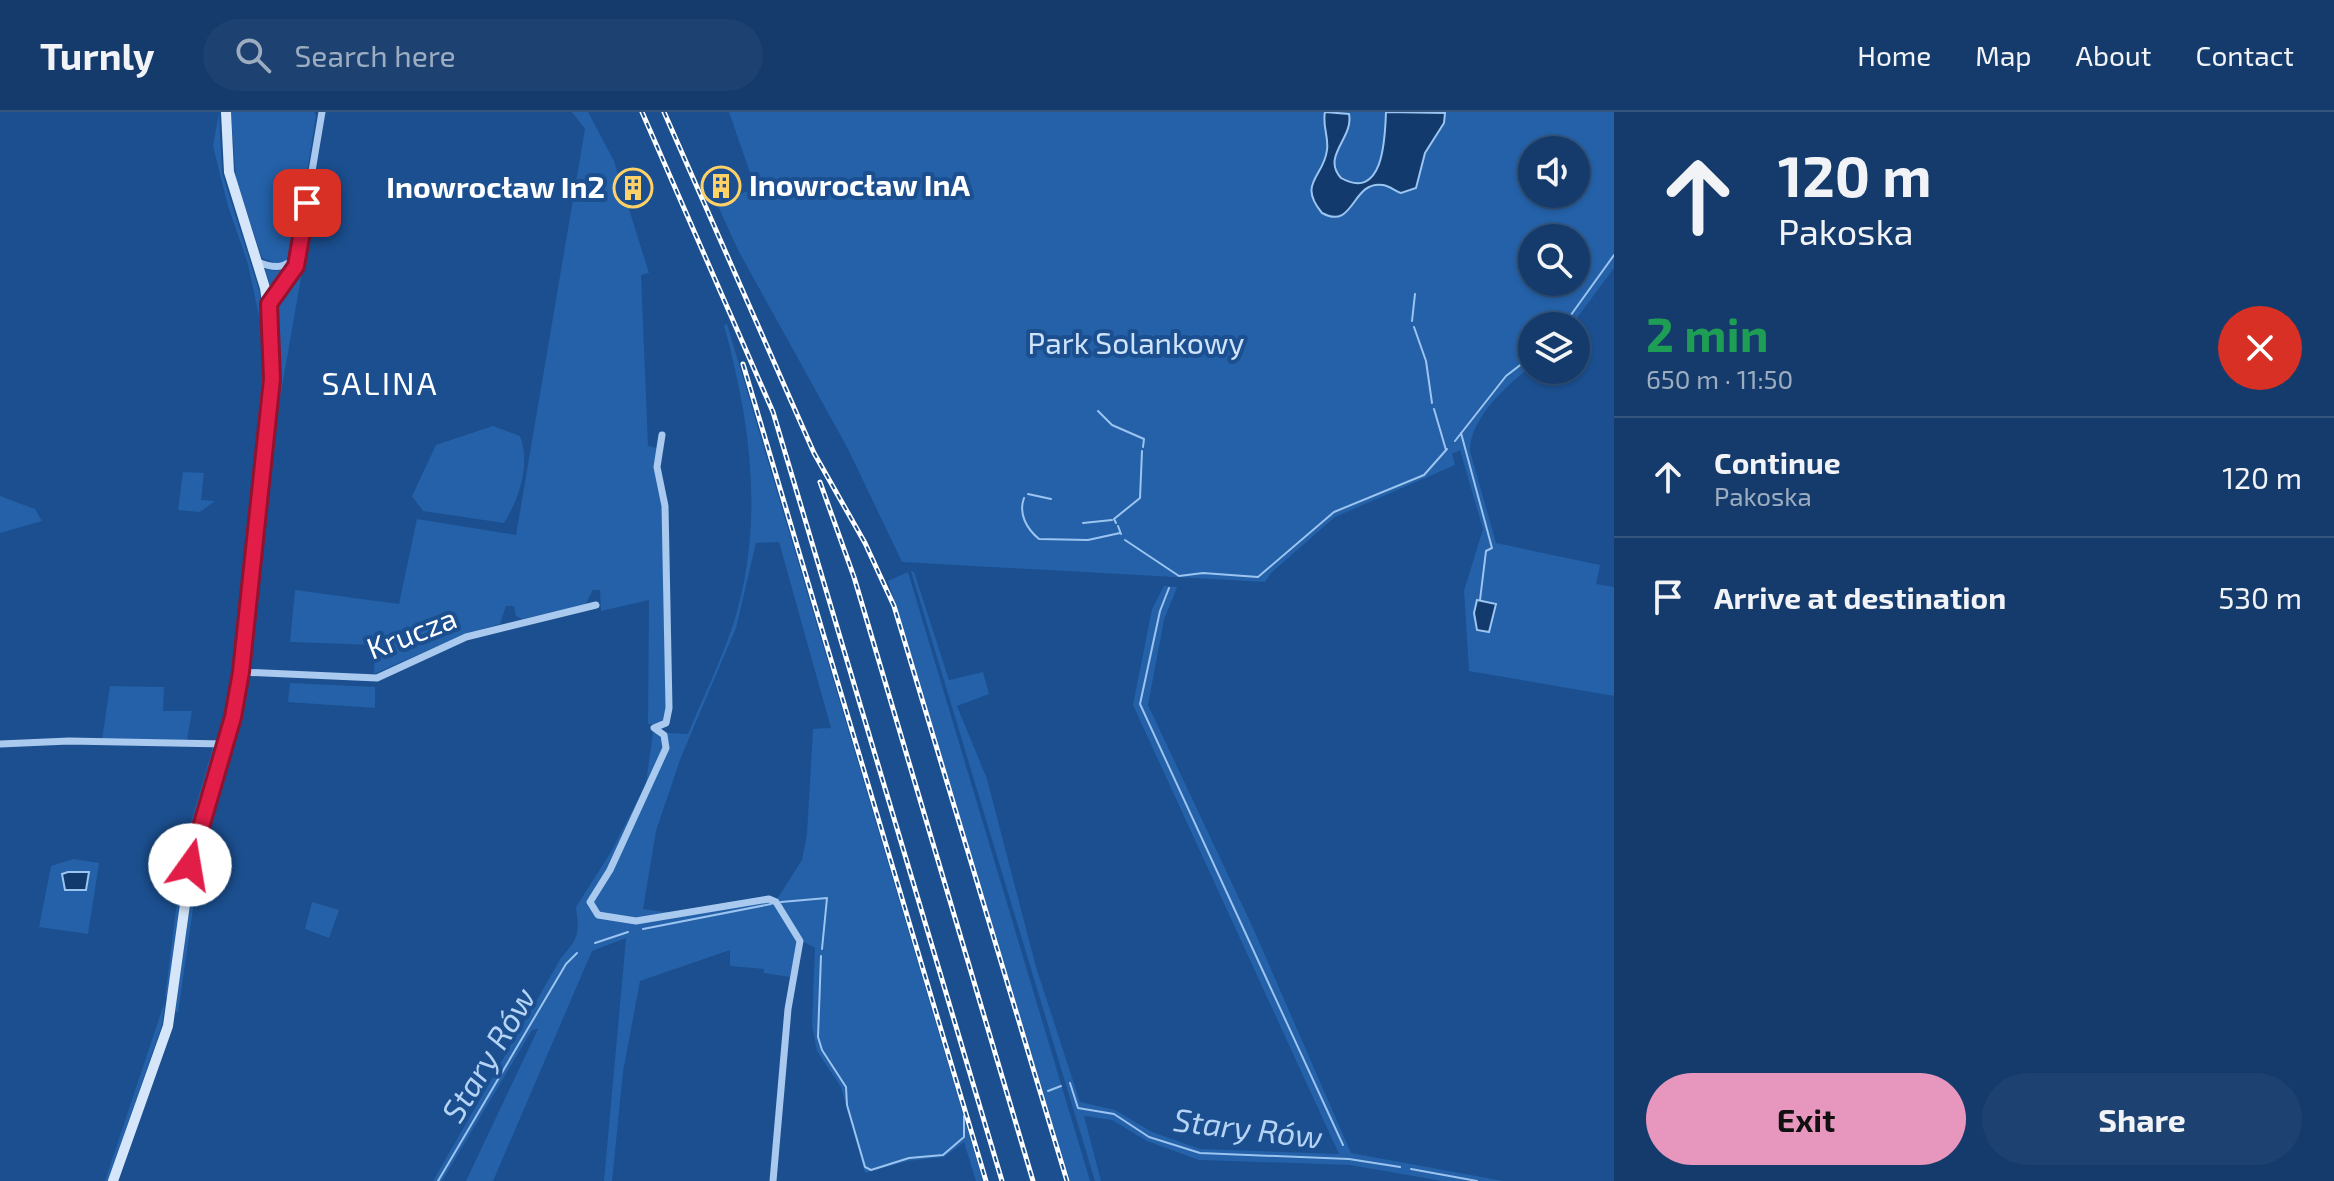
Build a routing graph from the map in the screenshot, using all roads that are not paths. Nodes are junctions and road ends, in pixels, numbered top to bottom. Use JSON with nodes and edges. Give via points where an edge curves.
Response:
{"nodes":[{"id":1,"x":226,"y":112,"type":"edge"},
{"id":2,"x":322,"y":112,"type":"edge"},
{"id":3,"x":299,"y":247,"type":"junction"},
{"id":4,"x":257,"y":262,"type":"junction"},
{"id":5,"x":269,"y":304,"type":"junction"},
{"id":6,"x":662,"y":435,"type":"dead end"},
{"id":7,"x":596,"y":605,"type":"dead end"},
{"id":8,"x":241,"y":672,"type":"junction"},
{"id":9,"x":0,"y":744,"type":"edge"},
{"id":10,"x":225,"y":744,"type":"junction"},
{"id":11,"x":113,"y":1181,"type":"edge"},
{"id":12,"x":773,"y":1181,"type":"edge"}],
"edges":[{"from":1,"to":4,"type":"main road","via":[[229,172]]},
{"from":2,"to":3,"type":"street"},
{"from":3,"to":4,"type":"street","via":[[280,267]]},
{"from":3,"to":5,"type":"street","via":[[296,266]]},
{"from":4,"to":5,"type":"main road"},
{"from":5,"to":8,"type":"main road","via":[[272,379]]},
{"from":6,"to":12,"type":"street","via":[[657,467],[665,506],[669,708],[666,723],[654,728],[664,735],[666,748],[590,902],[598,915],[636,921],[776,902],[800,941],[783,1053]]},
{"from":7,"to":8,"type":"street","name":"Krucza","via":[[466,637],[377,678]]},
{"from":8,"to":10,"type":"main road"},
{"from":9,"to":10,"type":"street"},
{"from":10,"to":11,"type":"main road","via":[[193,847],[168,1026]]}]}
